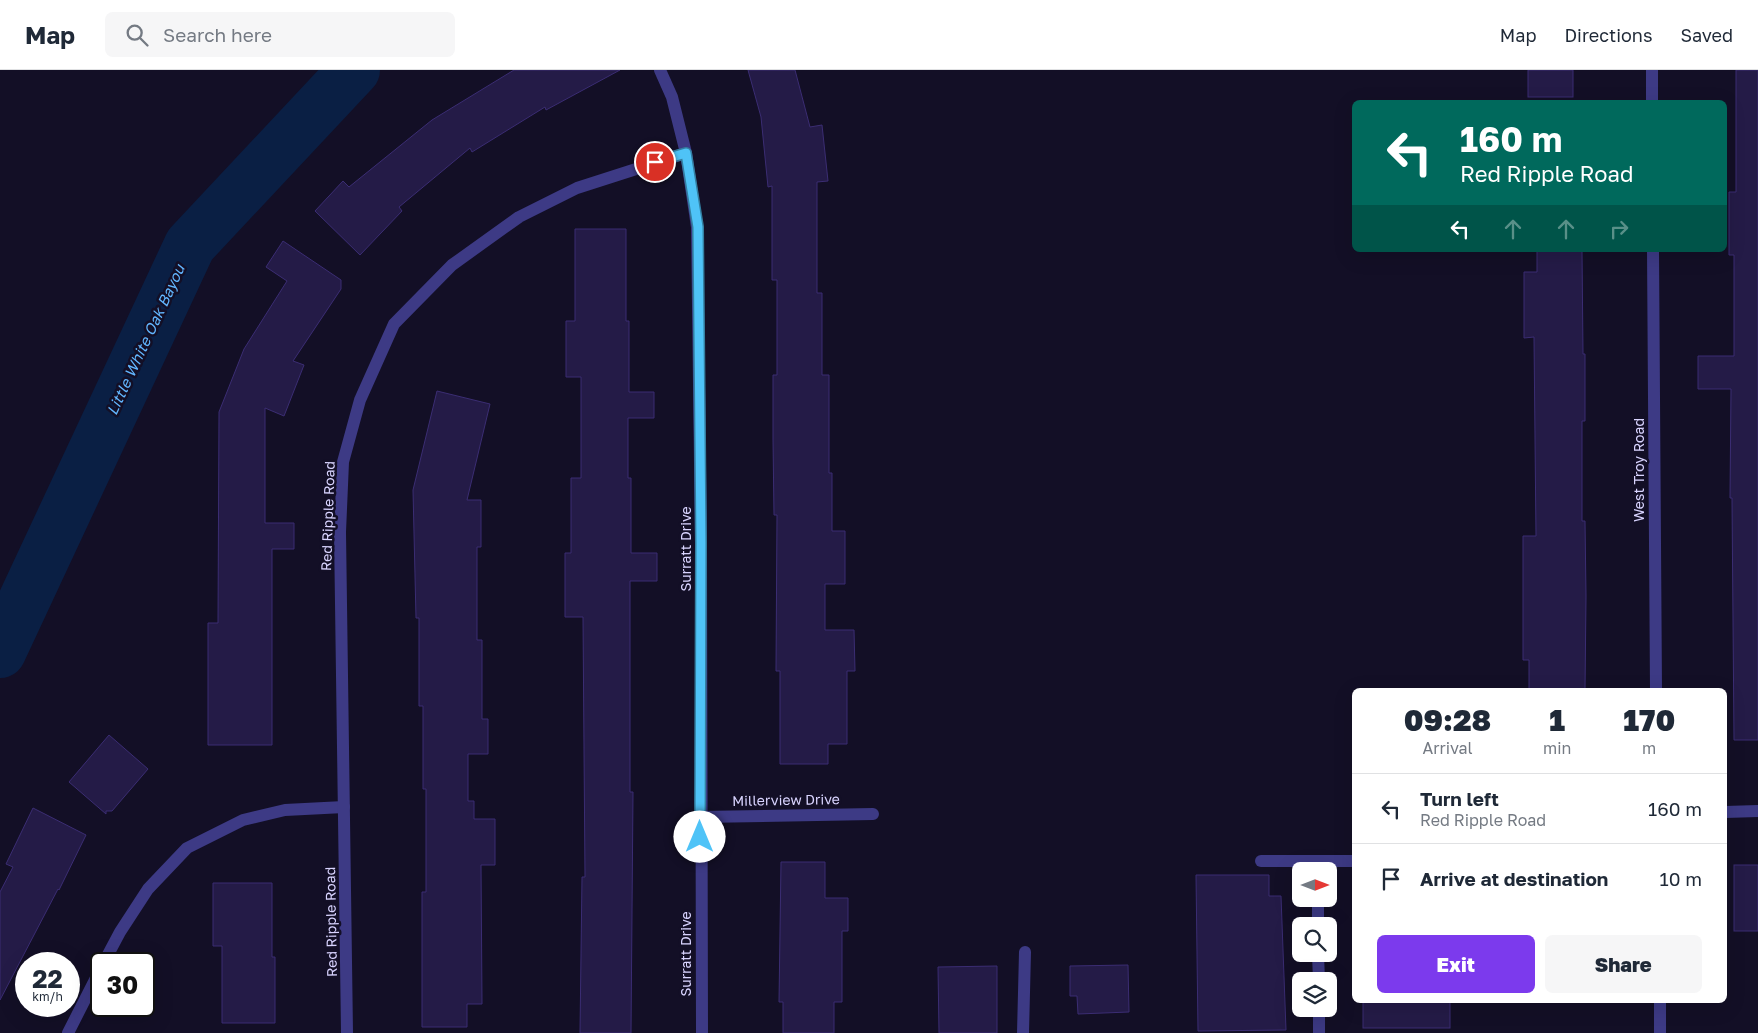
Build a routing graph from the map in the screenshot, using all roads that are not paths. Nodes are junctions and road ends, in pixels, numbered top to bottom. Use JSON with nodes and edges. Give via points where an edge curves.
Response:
{"nodes":[{"id":1,"x":660,"y":70,"type":"edge"},
{"id":2,"x":1652,"y":70,"type":"edge"},
{"id":3,"x":1652,"y":100,"type":"edge"},
{"id":4,"x":686,"y":153,"type":"junction"},
{"id":5,"x":1653,"y":252,"type":"edge"},
{"id":6,"x":1656,"y":688,"type":"edge"},
{"id":7,"x":344,"y":807,"type":"junction"},
{"id":8,"x":1758,"y":811,"type":"edge"},
{"id":9,"x":1727,"y":812,"type":"edge"},
{"id":10,"x":873,"y":814,"type":"dead end"},
{"id":11,"x":700,"y":817,"type":"junction"},
{"id":12,"x":1261,"y":861,"type":"dead end"},
{"id":13,"x":1352,"y":861,"type":"edge"},
{"id":14,"x":1338,"y":863,"type":"edge"},
{"id":15,"x":1292,"y":864,"type":"edge"},
{"id":16,"x":109,"y":952,"type":"edge"},
{"id":17,"x":1025,"y":952,"type":"dead end"},
{"id":18,"x":90,"y":990,"type":"edge"},
{"id":19,"x":1660,"y":1003,"type":"edge"},
{"id":20,"x":1319,"y":1017,"type":"edge"},
{"id":21,"x":68,"y":1033,"type":"edge"},
{"id":22,"x":347,"y":1033,"type":"edge"},
{"id":23,"x":702,"y":1033,"type":"edge"},
{"id":24,"x":1023,"y":1033,"type":"edge"},
{"id":25,"x":1319,"y":1033,"type":"edge"},
{"id":26,"x":1660,"y":1033,"type":"edge"}],
"edges":[{"from":1,"to":4,"type":"street","name":"Surratt Drive","via":[[672,97]]},
{"from":2,"to":3,"type":"street"},
{"from":4,"to":7,"type":"street","name":"Red Ripple Road","via":[[577,188],[519,217],[452,265],[394,324],[360,400],[343,462],[340,532]]},
{"from":4,"to":11,"type":"street","name":"Surratt Drive","via":[[698,227]]},
{"from":5,"to":6,"type":"street","name":"West Troy Road"},
{"from":7,"to":16,"type":"street","via":[[284,810],[243,820],[187,848],[148,889]]},
{"from":7,"to":22,"type":"street","name":"Red Ripple Road"},
{"from":8,"to":9,"type":"street"},
{"from":10,"to":11,"type":"street","name":"Millerview Drive"},
{"from":11,"to":23,"type":"street","name":"Surratt Drive"},
{"from":12,"to":15,"type":"street"},
{"from":13,"to":14,"type":"street"},
{"from":17,"to":24,"type":"street"},
{"from":18,"to":21,"type":"street"},
{"from":19,"to":26,"type":"street"},
{"from":20,"to":25,"type":"street"}]}
